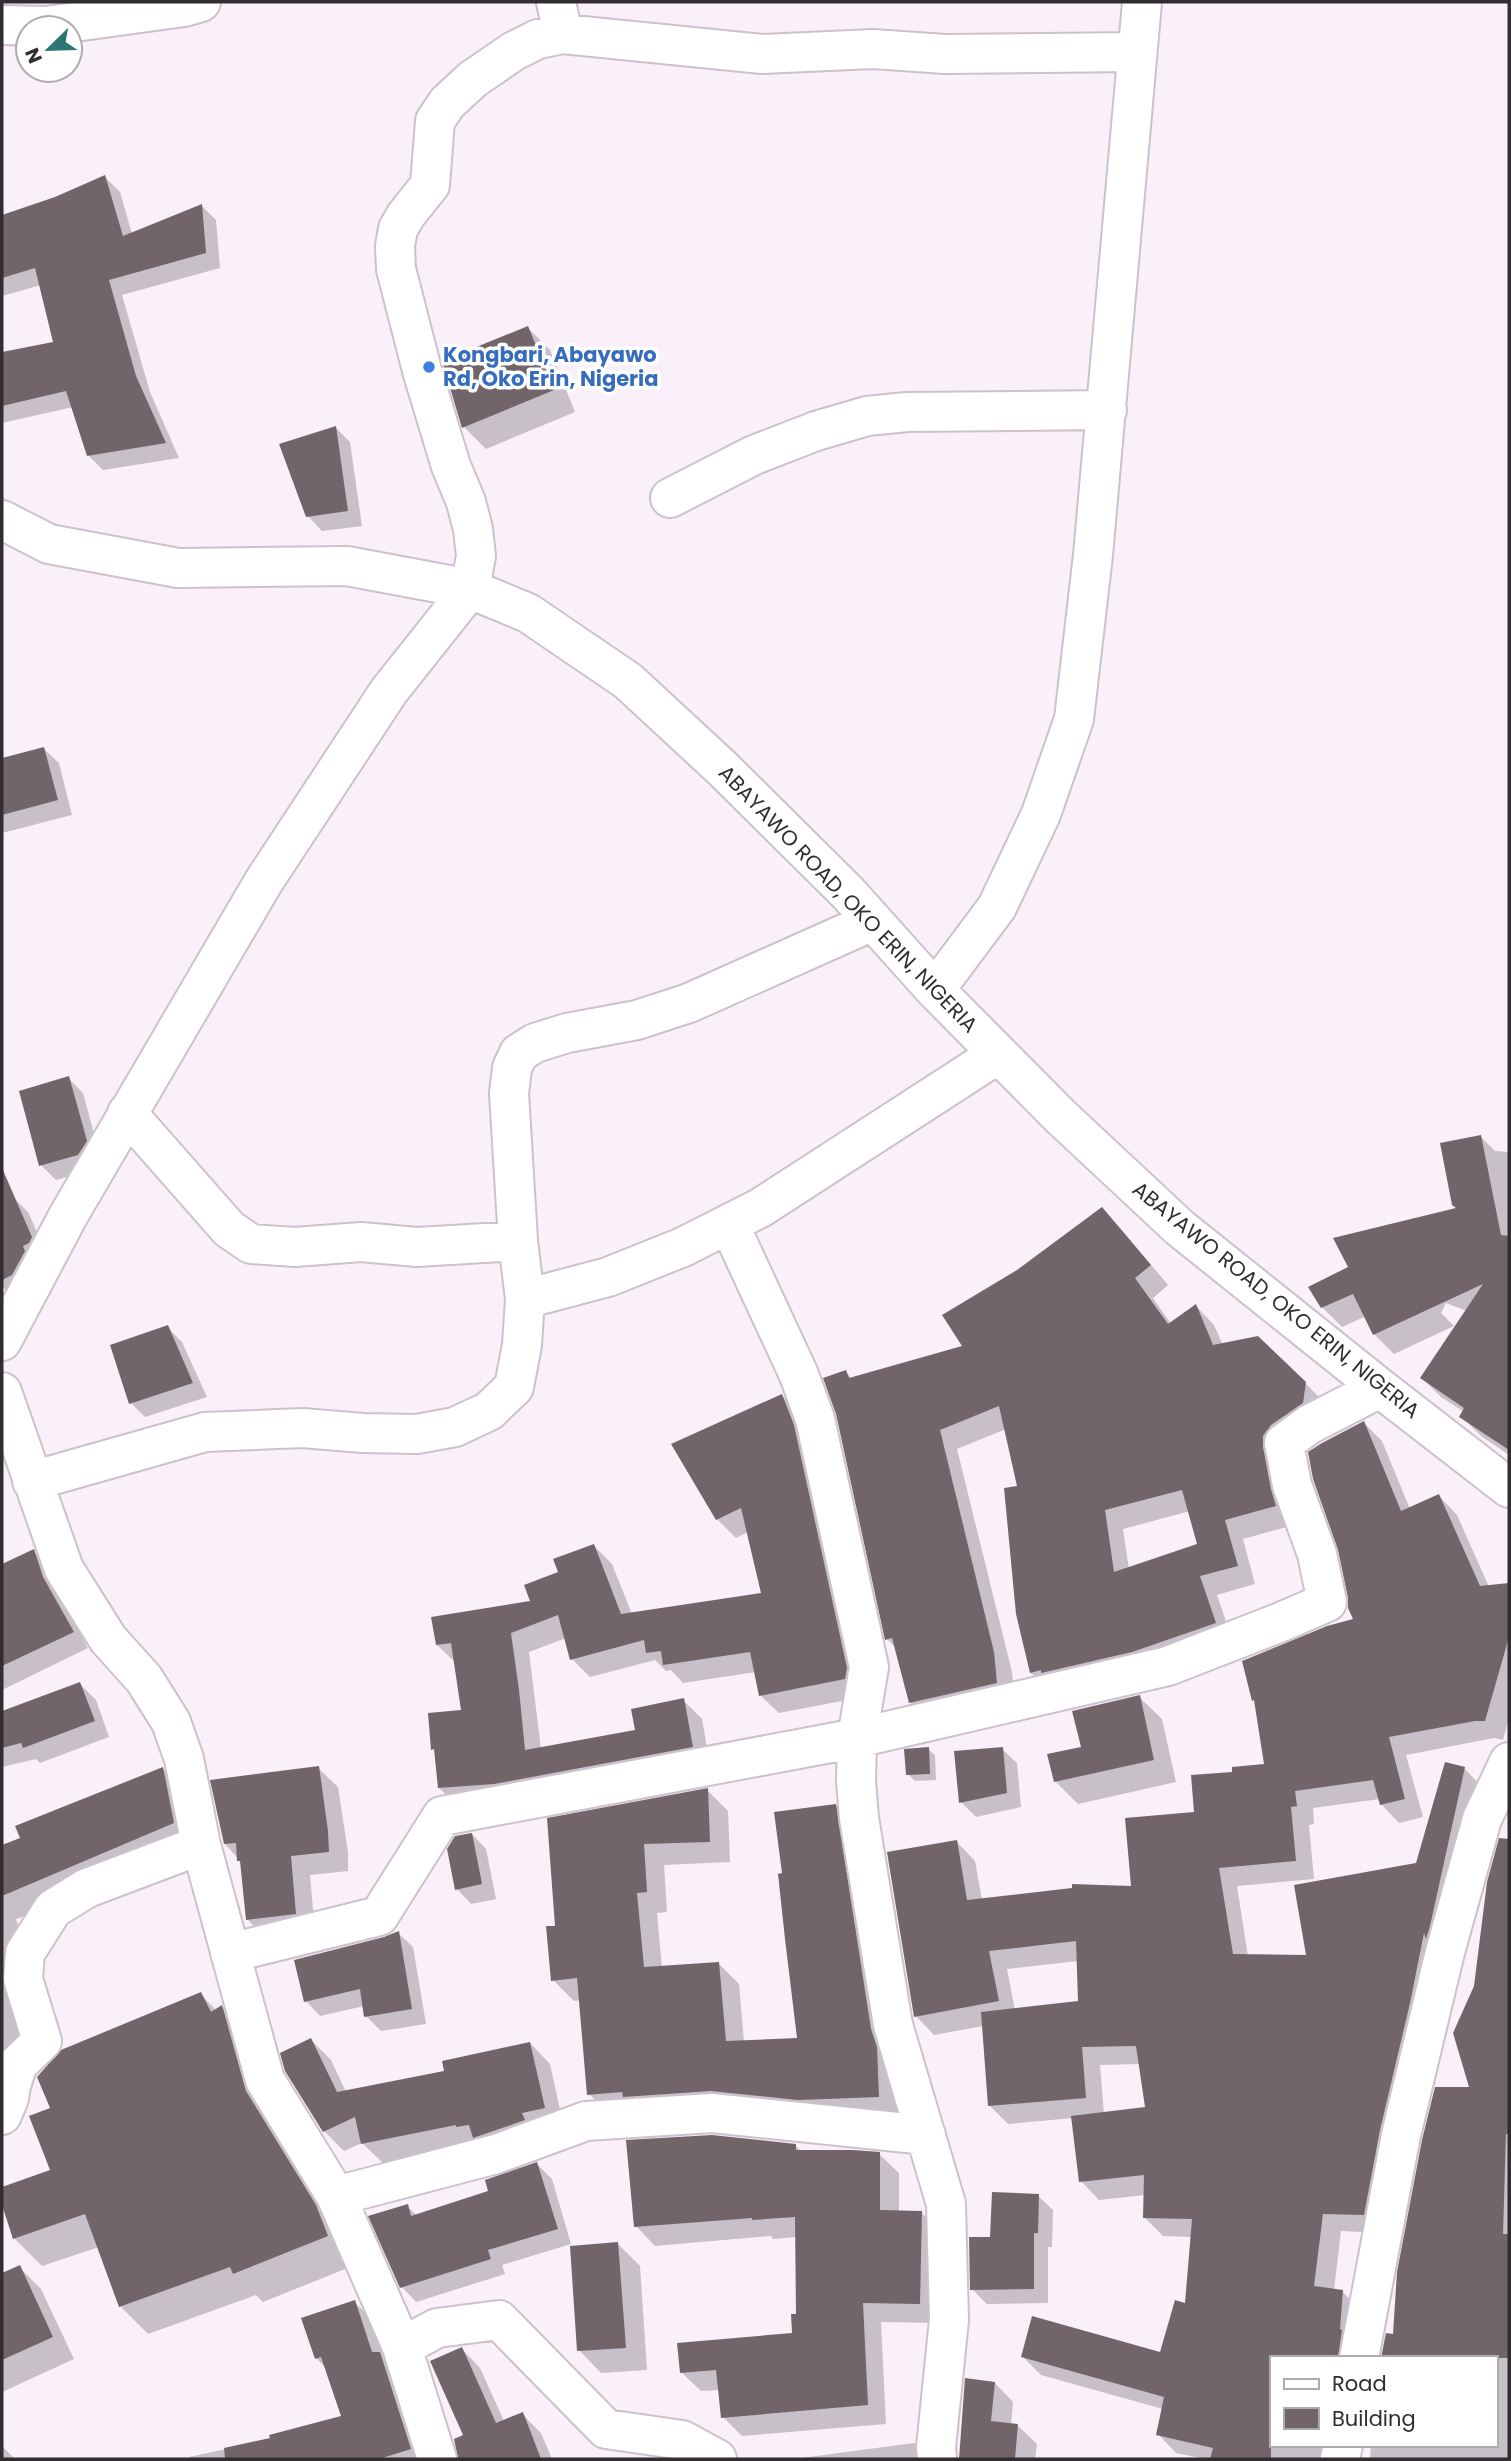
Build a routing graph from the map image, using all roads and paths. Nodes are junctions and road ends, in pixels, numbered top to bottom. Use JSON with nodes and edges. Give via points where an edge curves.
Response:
{"nodes":[{"id":1,"x":201,"y":2,"type":"edge"},
{"id":2,"x":1142,"y":2,"type":"edge"},
{"id":3,"x":147,"y":6,"type":"edge"},
{"id":4,"x":559,"y":18,"type":"edge"},
{"id":5,"x":2,"y":25,"type":"edge"},
{"id":6,"x":1138,"y":52,"type":"junction"},
{"id":7,"x":1107,"y":410,"type":"junction"},
{"id":8,"x":670,"y":498,"type":"dead end"},
{"id":9,"x":2,"y":520,"type":"edge"},
{"id":10,"x":470,"y":589,"type":"junction"},
{"id":11,"x":873,"y":921,"type":"junction"},
{"id":12,"x":935,"y":990,"type":"junction"},
{"id":13,"x":998,"y":1054,"type":"junction"},
{"id":14,"x":127,"y":1112,"type":"junction"},
{"id":15,"x":729,"y":1224,"type":"junction"},
{"id":16,"x":517,"y":1241,"type":"junction"},
{"id":17,"x":525,"y":1298,"type":"junction"},
{"id":18,"x":2,"y":1340,"type":"edge"},
{"id":19,"x":1380,"y":1388,"type":"junction"},
{"id":20,"x":2,"y":1392,"type":"edge"},
{"id":21,"x":32,"y":1481,"type":"junction"},
{"id":22,"x":1509,"y":1488,"type":"edge"},
{"id":23,"x":857,"y":1738,"type":"junction"},
{"id":24,"x":1509,"y":1762,"type":"edge"},
{"id":25,"x":201,"y":1845,"type":"junction"},
{"id":26,"x":230,"y":1953,"type":"junction"},
{"id":27,"x":2,"y":2115,"type":"edge"},
{"id":28,"x":926,"y":2135,"type":"junction"},
{"id":29,"x":336,"y":2196,"type":"junction"},
{"id":30,"x":402,"y":2347,"type":"junction"},
{"id":31,"x":1359,"y":2356,"type":"edge"},
{"id":32,"x":437,"y":2459,"type":"edge"},
{"id":33,"x":717,"y":2459,"type":"edge"},
{"id":34,"x":937,"y":2459,"type":"edge"}],
"edges":[{"from":1,"to":3,"type":"street","via":[[184,7]]},
{"from":2,"to":6,"type":"street"},
{"from":3,"to":5,"type":"street","via":[[46,26]]},
{"from":4,"to":6,"type":"street","via":[[762,54],[873,49],[945,54]]},
{"from":4,"to":10,"type":"street","via":[[538,39],[473,79],[447,103],[435,121],[430,185],[405,215],[395,246],[396,269],[423,374],[473,529],[476,556]]},
{"from":6,"to":7,"type":"street"},
{"from":7,"to":8,"type":"street","via":[[867,416],[754,455]]},
{"from":7,"to":12,"type":"street","via":[[1074,719],[1041,814],[997,907]]},
{"from":9,"to":10,"type":"street","name":"ABAYAWO ROAD, OKO ERIN, NIGERIA","via":[[49,544],[178,568],[347,566]]},
{"from":10,"to":11,"type":"street","name":"ABAYAWO ROAD, OKO ERIN, NIGERIA","via":[[528,613],[628,681],[723,769]]},
{"from":10,"to":14,"type":"street","via":[[389,691],[264,881]]},
{"from":11,"to":12,"type":"street","name":"ABAYAWO ROAD, OKO ERIN, NIGERIA"},
{"from":11,"to":16,"type":"street","via":[[689,1003],[534,1043],[519,1054],[509,1093]]},
{"from":12,"to":13,"type":"street","name":"ABAYAWO ROAD, OKO ERIN, NIGERIA"},
{"from":13,"to":15,"type":"street"},
{"from":13,"to":19,"type":"street","name":"ABAYAWO ROAD, OKO ERIN, NIGERIA","via":[[1180,1228]]},
{"from":14,"to":16,"type":"street","via":[[229,1228],[251,1244],[295,1247],[361,1242],[417,1247]]},
{"from":14,"to":18,"type":"street"},
{"from":15,"to":17,"type":"street","via":[[608,1277]]},
{"from":15,"to":23,"type":"street","via":[[815,1419],[869,1667]]},
{"from":16,"to":17,"type":"street"},
{"from":17,"to":21,"type":"street","via":[[514,1387],[489,1411],[455,1427],[417,1434],[302,1428],[205,1432]]},
{"from":19,"to":22,"type":"street","name":"ABAYAWO ROAD, OKO ERIN, NIGERIA"},
{"from":19,"to":23,"type":"street","via":[[1310,1424],[1284,1443],[1327,1602],[1168,1666]]},
{"from":20,"to":21,"type":"street"},
{"from":21,"to":25,"type":"street","via":[[64,1569],[108,1639],[144,1679],[171,1722],[184,1759]]},
{"from":23,"to":26,"type":"street","via":[[442,1816],[379,1916]]},
{"from":23,"to":28,"type":"street","via":[[859,1818],[893,2025]]},
{"from":24,"to":31,"type":"street","via":[[1482,1819],[1445,1952],[1401,2135]]},
{"from":25,"to":26,"type":"street"},
{"from":25,"to":27,"type":"street","via":[[87,1888],[53,1909],[26,1953],[23,1979],[42,2040],[18,2064]]},
{"from":26,"to":29,"type":"street","via":[[265,2080]]},
{"from":28,"to":29,"type":"street","via":[[712,2113],[586,2121],[496,2154]]},
{"from":28,"to":34,"type":"street","via":[[946,2204],[949,2320]]},
{"from":29,"to":30,"type":"street"},
{"from":30,"to":32,"type":"street"},
{"from":30,"to":33,"type":"street","via":[[437,2328],[499,2320],[606,2429],[682,2440]]}]}
